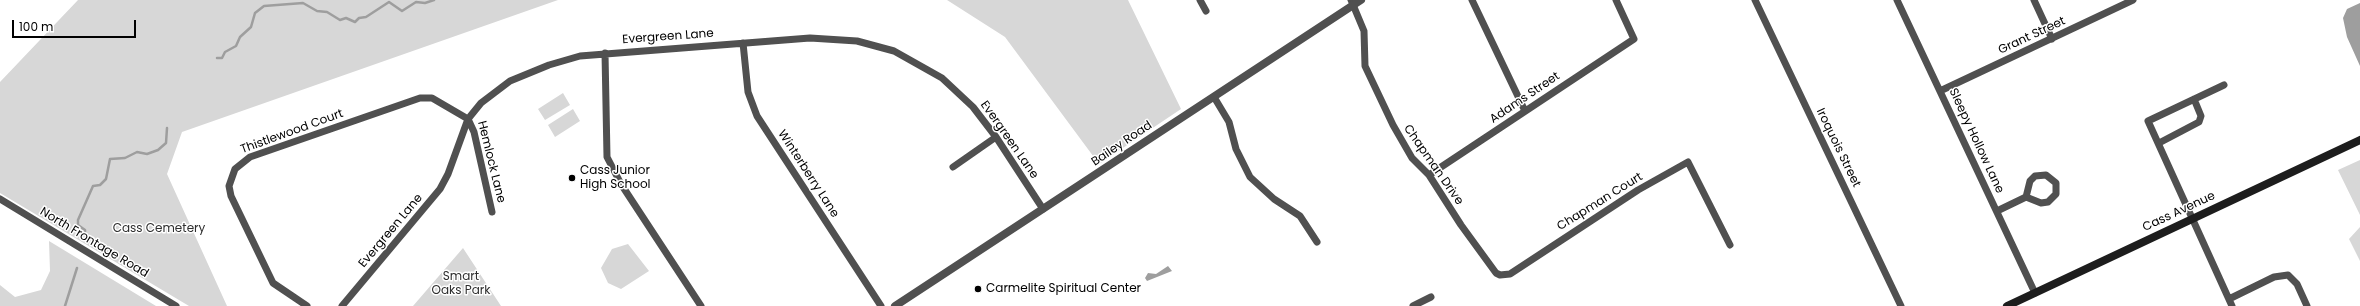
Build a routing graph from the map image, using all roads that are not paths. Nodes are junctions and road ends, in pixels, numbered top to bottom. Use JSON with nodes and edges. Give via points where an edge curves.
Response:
{"nodes":[{"id":1,"x":1200,"y":0,"type":"edge"},
{"id":2,"x":1472,"y":0,"type":"edge"},
{"id":3,"x":1616,"y":0,"type":"edge"},
{"id":4,"x":1755,"y":0,"type":"edge"},
{"id":5,"x":1897,"y":0,"type":"edge"},
{"id":6,"x":2034,"y":0,"type":"edge"},
{"id":7,"x":2133,"y":0,"type":"edge"},
{"id":8,"x":1355,"y":1,"type":"edge"},
{"id":9,"x":1206,"y":11,"type":"dead end"},
{"id":10,"x":2052,"y":39,"type":"junction"},
{"id":11,"x":743,"y":43,"type":"junction"},
{"id":12,"x":606,"y":53,"type":"junction"},
{"id":13,"x":2224,"y":85,"type":"dead end"},
{"id":14,"x":1940,"y":91,"type":"junction"},
{"id":15,"x":1214,"y":97,"type":"junction"},
{"id":16,"x":2194,"y":99,"type":"junction"},
{"id":17,"x":1525,"y":111,"type":"junction"},
{"id":18,"x":468,"y":118,"type":"junction"},
{"id":19,"x":996,"y":137,"type":"junction"},
{"id":20,"x":2360,"y":140,"type":"edge"},
{"id":21,"x":2159,"y":143,"type":"junction"},
{"id":22,"x":953,"y":167,"type":"dead end"},
{"id":23,"x":1429,"y":175,"type":"junction"},
{"id":24,"x":2026,"y":197,"type":"junction"},
{"id":25,"x":0,"y":199,"type":"edge"},
{"id":26,"x":1043,"y":209,"type":"junction"},
{"id":27,"x":1997,"y":211,"type":"junction"},
{"id":28,"x":492,"y":212,"type":"dead end"},
{"id":29,"x":2194,"y":219,"type":"junction"},
{"id":30,"x":1460,"y":225,"type":"joint"},
{"id":31,"x":1317,"y":242,"type":"dead end"},
{"id":32,"x":1730,"y":244,"type":"dead end"},
{"id":33,"x":2035,"y":293,"type":"junction"},
{"id":34,"x":1431,"y":297,"type":"dead end"},
{"id":35,"x":2230,"y":303,"type":"edge"},
{"id":36,"x":176,"y":306,"type":"edge"},
{"id":37,"x":307,"y":306,"type":"edge"},
{"id":38,"x":342,"y":306,"type":"edge"},
{"id":39,"x":701,"y":306,"type":"edge"},
{"id":40,"x":881,"y":306,"type":"edge"},
{"id":41,"x":895,"y":306,"type":"edge"},
{"id":42,"x":1413,"y":306,"type":"edge"},
{"id":43,"x":1901,"y":306,"type":"edge"},
{"id":44,"x":2007,"y":306,"type":"edge"},
{"id":45,"x":2307,"y":306,"type":"edge"}],
"edges":[{"from":1,"to":9,"type":"street"},
{"from":2,"to":17,"type":"street"},
{"from":3,"to":17,"type":"street","name":"Adams Street","via":[[1634,39]]},
{"from":4,"to":43,"type":"street","name":"Iroquois Street"},
{"from":5,"to":14,"type":"street","name":"Sleepy Hollow Lane"},
{"from":6,"to":10,"type":"street"},
{"from":7,"to":10,"type":"street","name":"Grant Street"},
{"from":8,"to":15,"type":"street","name":"Bailey Road"},
{"from":8,"to":23,"type":"street","name":"Chapman Drive","via":[[1364,31],[1366,71],[1397,134],[1412,158]]},
{"from":10,"to":14,"type":"street","name":"Grant Street"},
{"from":11,"to":12,"type":"street","name":"Evergreen Lane"},
{"from":11,"to":19,"type":"street","name":"Evergreen Lane","via":[[830,38],[857,41],[894,51],[924,66],[952,86],[973,107]]},
{"from":11,"to":40,"type":"street","name":"Winterberry Lane","via":[[748,92],[757,116]]},
{"from":12,"to":18,"type":"street","name":"Evergreen Lane","via":[[569,59],[510,81],[481,103]]},
{"from":12,"to":39,"type":"street","via":[[607,157],[621,184]]},
{"from":13,"to":16,"type":"street"},
{"from":14,"to":27,"type":"street","name":"Sleepy Hollow Lane"},
{"from":15,"to":26,"type":"street","name":"Bailey Road"},
{"from":15,"to":31,"type":"street","via":[[1229,122],[1236,150],[1250,177],[1274,199],[1300,216]]},
{"from":16,"to":21,"type":"street","via":[[2201,116],[2199,122]]},
{"from":16,"to":21,"type":"street","via":[[2148,121]]},
{"from":17,"to":23,"type":"street","name":"Adams Street"},
{"from":18,"to":28,"type":"street","name":"Hemlock Lane","via":[[474,132]]},
{"from":18,"to":37,"type":"street","name":"Thistlewood Court","via":[[432,98],[420,98],[250,157],[235,169],[229,186],[231,196],[268,275],[279,288]]},
{"from":18,"to":38,"type":"street","name":"Evergreen Lane","via":[[440,189]]},
{"from":19,"to":22,"type":"street"},
{"from":19,"to":26,"type":"street","name":"Evergreen Lane"},
{"from":20,"to":29,"type":"main road","name":"Cass Avenue"},
{"from":21,"to":29,"type":"street"},
{"from":23,"to":30,"type":"street","name":"Chapman Drive"},
{"from":24,"to":24,"type":"street","via":[[2041,203],[2048,202],[2056,194],[2056,183],[2046,175],[2035,176],[2030,182]]},
{"from":24,"to":27,"type":"street"},
{"from":25,"to":36,"type":"street","name":"North Frontage Road"},
{"from":26,"to":41,"type":"street","name":"Bailey Road"},
{"from":27,"to":33,"type":"street","name":"Sleepy Hollow Lane"},
{"from":29,"to":33,"type":"main road","name":"Cass Avenue"},
{"from":29,"to":35,"type":"street"},
{"from":30,"to":32,"type":"street","name":"Chapman Court","via":[[1496,273],[1510,274],[1638,190],[1688,162]]},
{"from":33,"to":44,"type":"main road","name":"Cass Avenue"},
{"from":34,"to":42,"type":"street"},
{"from":35,"to":45,"type":"street","via":[[2274,277],[2288,275],[2296,284]]}]}
